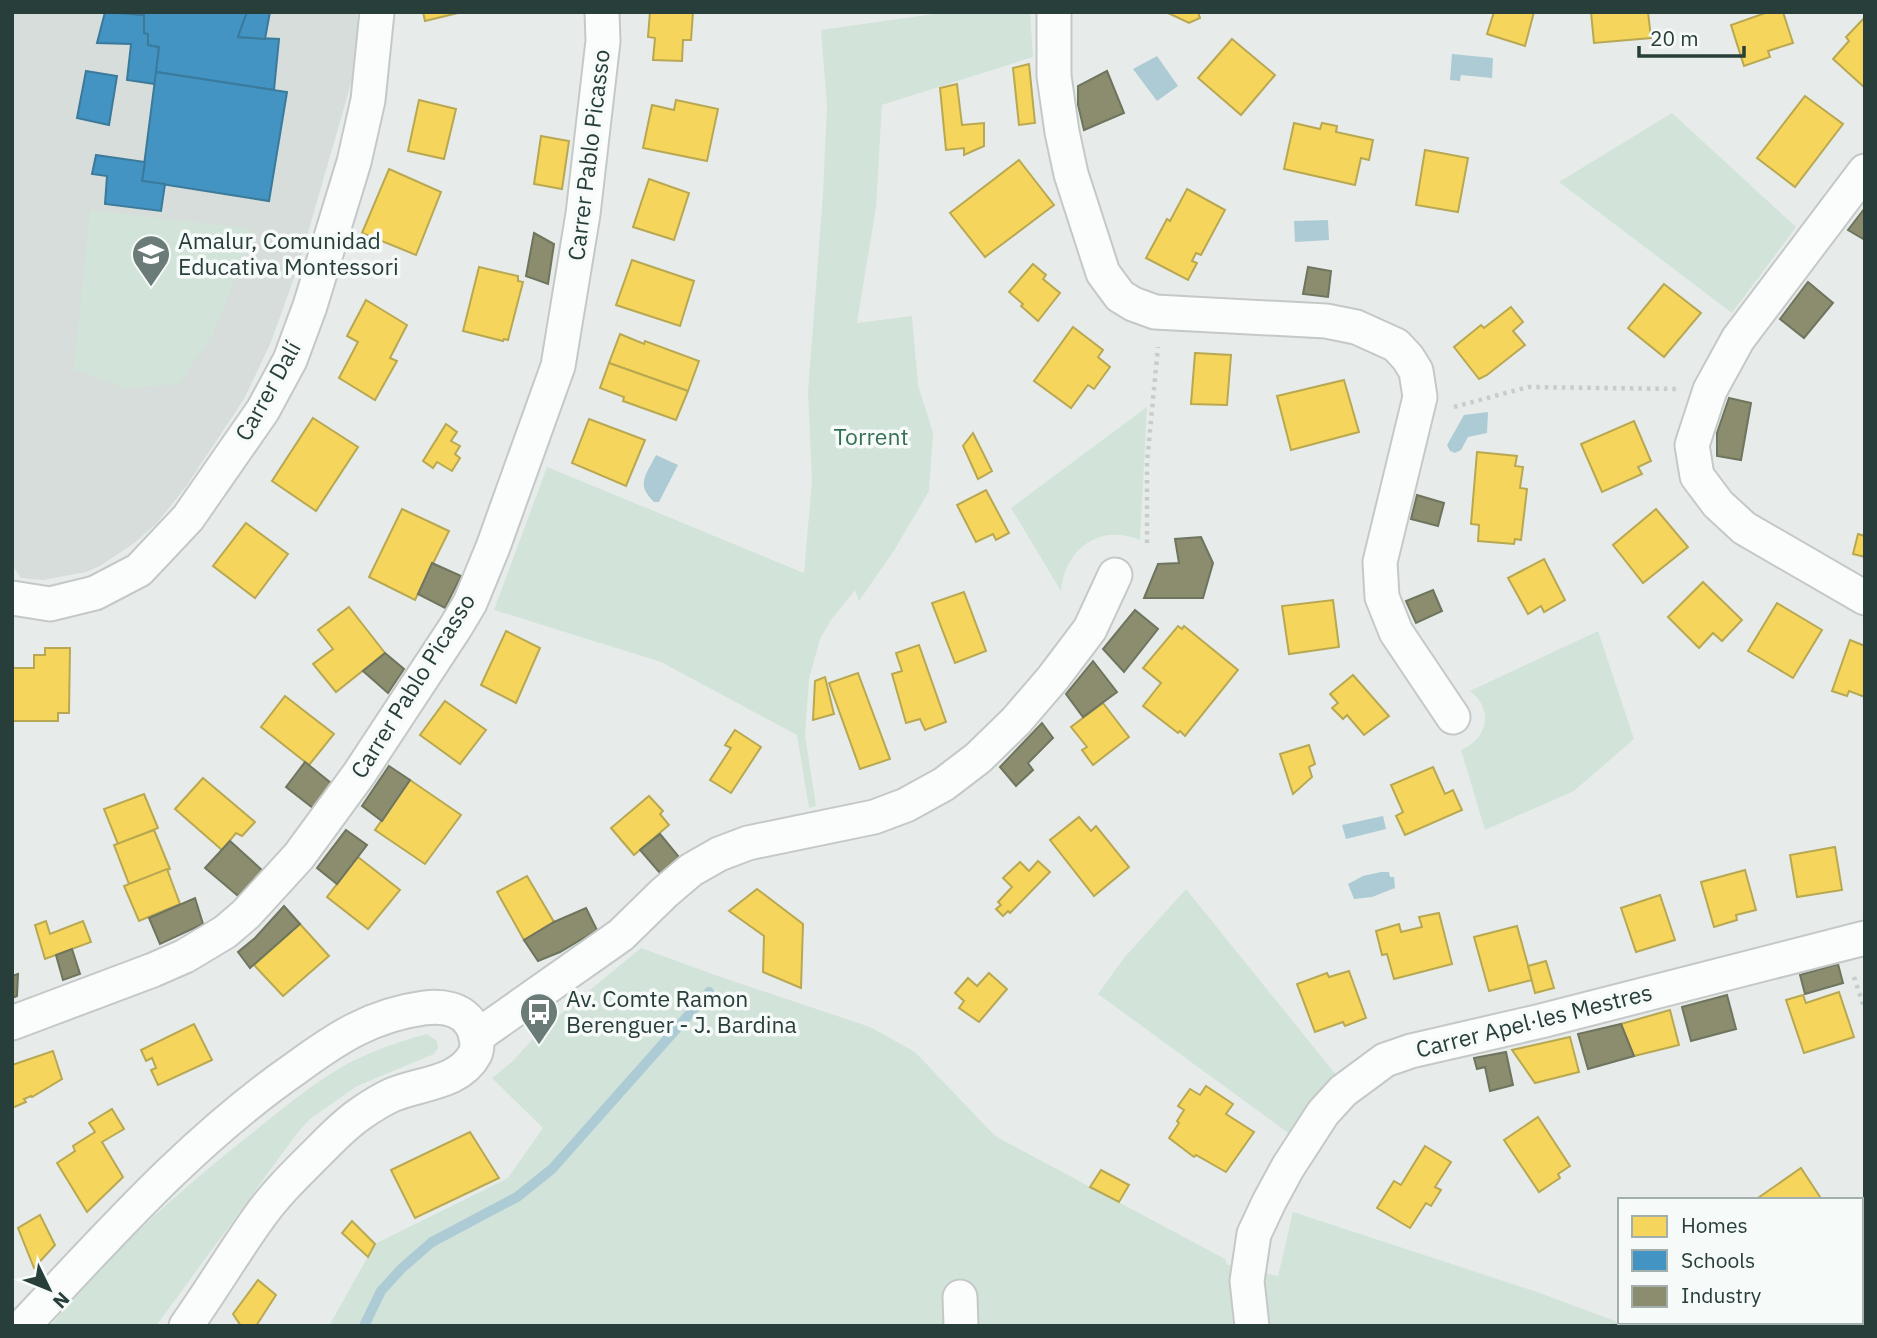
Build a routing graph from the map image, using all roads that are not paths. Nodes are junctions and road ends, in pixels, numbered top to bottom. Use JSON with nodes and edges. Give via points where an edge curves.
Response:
{"nodes":[{"id":1,"x":377,"y":12,"type":"edge"},
{"id":2,"x":602,"y":12,"type":"edge"},
{"id":3,"x":1054,"y":12,"type":"edge"},
{"id":4,"x":1865,"y":171,"type":"edge"},
{"id":5,"x":1115,"y":575,"type":"dead end"},
{"id":6,"x":12,"y":598,"type":"edge"},
{"id":7,"x":1865,"y":598,"type":"edge"},
{"id":8,"x":1453,"y":717,"type":"dead end"},
{"id":9,"x":1865,"y":937,"type":"edge"},
{"id":10,"x":12,"y":1023,"type":"edge"},
{"id":11,"x":476,"y":1037,"type":"junction"},
{"id":12,"x":23,"y":1326,"type":"edge"},
{"id":13,"x":186,"y":1326,"type":"edge"},
{"id":14,"x":1251,"y":1326,"type":"edge"}],
"edges":[{"from":1,"to":6,"type":"street","name":"Carrer Dalí","via":[[368,100],[354,162],[310,306],[290,360],[263,410],[188,518],[139,570],[95,593],[50,604]]},
{"from":2,"to":10,"type":"street","name":"Carrer Pablo Picasso","via":[[603,41],[583,214],[558,366],[465,611],[359,774],[299,856],[246,914],[185,956]]},
{"from":3,"to":8,"type":"street","via":[[1054,76],[1069,163],[1102,273],[1120,296],[1155,312],[1326,321],[1377,335],[1395,345],[1416,370],[1420,397],[1380,562],[1382,597],[1396,632]]},
{"from":4,"to":7,"type":"street","via":[[1738,339],[1710,390],[1692,445],[1698,476],[1718,504],[1744,528]]},
{"from":5,"to":11,"type":"street","via":[[1090,629],[1053,678],[978,758],[944,784],[906,806],[874,817],[748,842],[719,854],[691,870],[621,935]]},
{"from":9,"to":14,"type":"street","name":"Carrer Apel·les Mestres","via":[[1385,1060],[1343,1091],[1323,1114],[1269,1202],[1254,1234],[1247,1281]]},
{"from":11,"to":12,"type":"street","via":[[462,1013],[430,1008],[396,1012],[324,1047],[203,1141]]},
{"from":11,"to":13,"type":"street","via":[[477,1050],[461,1071],[391,1096],[334,1136],[272,1201]]}]}
